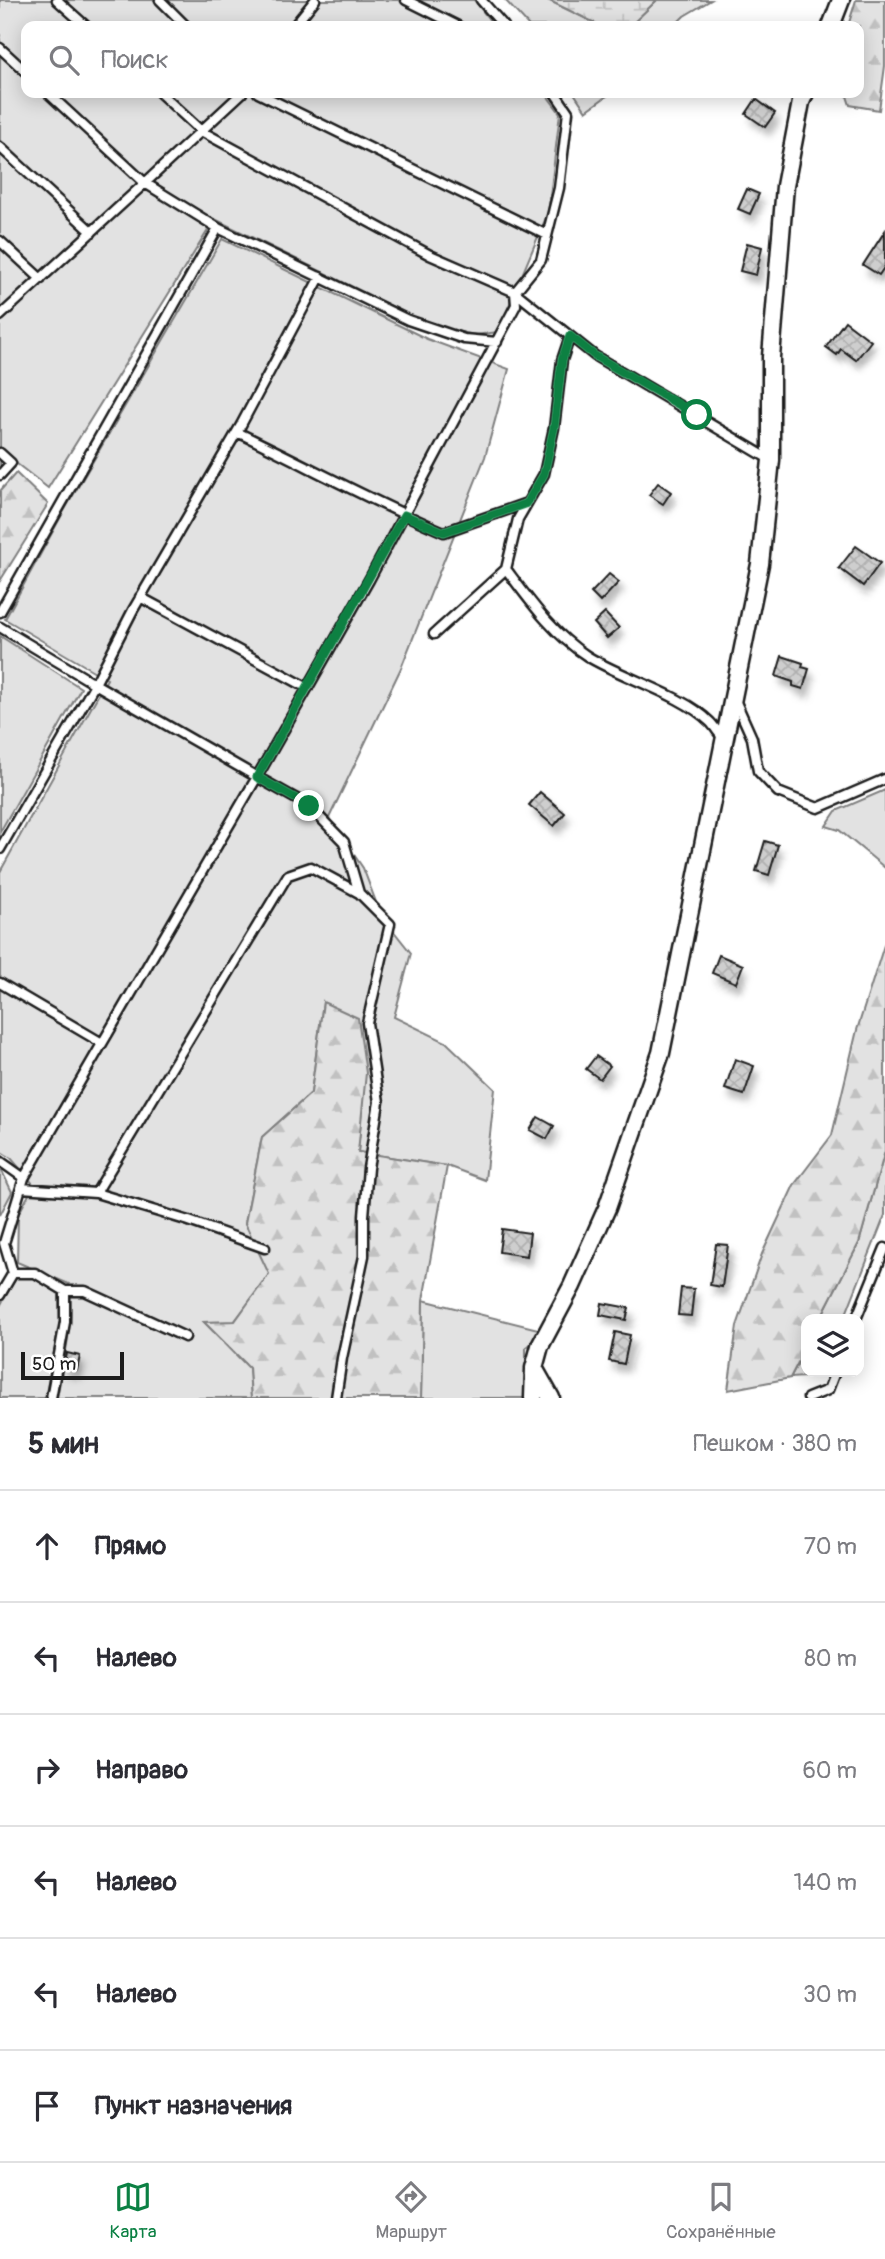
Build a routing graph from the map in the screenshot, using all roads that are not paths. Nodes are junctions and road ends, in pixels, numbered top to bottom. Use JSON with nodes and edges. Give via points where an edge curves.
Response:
{"nodes":[{"id":1,"x":57,"y":0,"type":"edge"},
{"id":2,"x":160,"y":0,"type":"edge"},
{"id":3,"x":315,"y":0,"type":"edge"},
{"id":4,"x":406,"y":0,"type":"edge"},
{"id":5,"x":481,"y":0,"type":"edge"},
{"id":6,"x":841,"y":0,"type":"edge"},
{"id":7,"x":80,"y":21,"type":"edge"},
{"id":8,"x":181,"y":21,"type":"edge"},
{"id":9,"x":299,"y":21,"type":"edge"},
{"id":10,"x":448,"y":21,"type":"edge"},
{"id":11,"x":500,"y":21,"type":"edge"},
{"id":12,"x":833,"y":21,"type":"edge"},
{"id":13,"x":0,"y":48,"type":"edge"},
{"id":14,"x":21,"y":67,"type":"edge"},
{"id":15,"x":53,"y":98,"type":"edge"},
{"id":16,"x":165,"y":98,"type":"edge"},
{"id":17,"x":237,"y":98,"type":"edge"},
{"id":18,"x":268,"y":98,"type":"edge"},
{"id":19,"x":558,"y":98,"type":"edge"},
{"id":20,"x":803,"y":98,"type":"edge"},
{"id":21,"x":201,"y":131,"type":"junction"},
{"id":22,"x":0,"y":148,"type":"edge"},
{"id":23,"x":145,"y":183,"type":"junction"},
{"id":24,"x":218,"y":228,"type":"junction"},
{"id":25,"x":92,"y":232,"type":"junction"},
{"id":26,"x":547,"y":235,"type":"junction"},
{"id":27,"x":0,"y":242,"type":"edge"},
{"id":28,"x":320,"y":278,"type":"junction"},
{"id":29,"x":41,"y":279,"type":"junction"},
{"id":30,"x":515,"y":292,"type":"junction"},
{"id":31,"x":0,"y":316,"type":"edge"},
{"id":32,"x":570,"y":336,"type":"junction"},
{"id":33,"x":496,"y":342,"type":"junction"},
{"id":34,"x":237,"y":432,"type":"junction"},
{"id":35,"x":0,"y":453,"type":"edge"},
{"id":36,"x":771,"y":460,"type":"junction"},
{"id":37,"x":0,"y":475,"type":"edge"},
{"id":38,"x":527,"y":503,"type":"junction"},
{"id":39,"x":404,"y":515,"type":"junction"},
{"id":40,"x":506,"y":569,"type":"junction"},
{"id":41,"x":140,"y":597,"type":"junction"},
{"id":42,"x":0,"y":612,"type":"edge"},
{"id":43,"x":0,"y":627,"type":"edge"},
{"id":44,"x":433,"y":634,"type":"dead end"},
{"id":45,"x":94,"y":684,"type":"junction"},
{"id":46,"x":308,"y":688,"type":"junction"},
{"id":47,"x":733,"y":695,"type":"junction"},
{"id":48,"x":724,"y":739,"type":"junction"},
{"id":49,"x":257,"y":777,"type":"junction"},
{"id":50,"x":885,"y":779,"type":"edge"},
{"id":51,"x":0,"y":849,"type":"edge"},
{"id":52,"x":359,"y":893,"type":"junction"},
{"id":53,"x":0,"y":983,"type":"edge"},
{"id":54,"x":103,"y":1044,"type":"junction"},
{"id":55,"x":0,"y":1161,"type":"edge"},
{"id":56,"x":24,"y":1178,"type":"junction"},
{"id":57,"x":21,"y":1188,"type":"junction"},
{"id":58,"x":96,"y":1193,"type":"junction"},
{"id":59,"x":265,"y":1248,"type":"dead end"},
{"id":60,"x":885,"y":1248,"type":"edge"},
{"id":61,"x":13,"y":1273,"type":"junction"},
{"id":62,"x":65,"y":1291,"type":"junction"},
{"id":63,"x":0,"y":1295,"type":"edge"},
{"id":64,"x":858,"y":1314,"type":"edge"},
{"id":65,"x":185,"y":1337,"type":"dead end"},
{"id":66,"x":534,"y":1368,"type":"junction"},
{"id":67,"x":833,"y":1377,"type":"edge"},
{"id":68,"x":51,"y":1398,"type":"edge"},
{"id":69,"x":336,"y":1398,"type":"edge"},
{"id":70,"x":533,"y":1398,"type":"edge"},
{"id":71,"x":551,"y":1398,"type":"edge"},
{"id":72,"x":808,"y":1398,"type":"edge"}],
"edges":[{"from":1,"to":7,"type":"lane"},
{"from":2,"to":8,"type":"lane"},
{"from":3,"to":9,"type":"lane"},
{"from":4,"to":10,"type":"lane"},
{"from":5,"to":11,"type":"lane"},
{"from":6,"to":12,"type":"street"},
{"from":13,"to":14,"type":"lane"},
{"from":15,"to":23,"type":"lane"},
{"from":16,"to":21,"type":"lane"},
{"from":17,"to":21,"type":"lane"},
{"from":18,"to":26,"type":"lane"},
{"from":19,"to":26,"type":"lane","via":[[568,112],[559,188]]},
{"from":20,"to":36,"type":"street","via":[[784,199],[771,357]]},
{"from":21,"to":23,"type":"lane"},
{"from":21,"to":30,"type":"lane","via":[[430,255]]},
{"from":22,"to":25,"type":"lane"},
{"from":23,"to":24,"type":"lane"},
{"from":23,"to":25,"type":"lane"},
{"from":24,"to":28,"type":"lane"},
{"from":24,"to":42,"type":"lane"},
{"from":25,"to":29,"type":"lane"},
{"from":26,"to":30,"type":"lane","via":[[541,260]]},
{"from":27,"to":29,"type":"lane"},
{"from":28,"to":33,"type":"lane","via":[[408,320],[464,339]]},
{"from":28,"to":34,"type":"lane"},
{"from":29,"to":31,"type":"lane"},
{"from":30,"to":32,"type":"lane"},
{"from":30,"to":33,"type":"lane","via":[[516,305]]},
{"from":32,"to":36,"type":"lane","via":[[595,356]]},
{"from":32,"to":38,"type":"lane","via":[[544,474]]},
{"from":33,"to":39,"type":"lane"},
{"from":34,"to":39,"type":"lane"},
{"from":34,"to":41,"type":"lane"},
{"from":35,"to":37,"type":"lane","via":[[11,463]]},
{"from":36,"to":47,"type":"street","via":[[760,564]]},
{"from":38,"to":39,"type":"lane","via":[[444,532]]},
{"from":38,"to":40,"type":"lane","via":[[518,519]]},
{"from":39,"to":46,"type":"lane"},
{"from":40,"to":44,"type":"lane"},
{"from":40,"to":48,"type":"lane","via":[[544,620],[585,655],[681,702],[710,722]]},
{"from":41,"to":45,"type":"lane"},
{"from":41,"to":46,"type":"lane"},
{"from":43,"to":45,"type":"lane"},
{"from":45,"to":49,"type":"lane"},
{"from":45,"to":51,"type":"lane"},
{"from":46,"to":49,"type":"lane"},
{"from":47,"to":48,"type":"street"},
{"from":47,"to":50,"type":"lane","via":[[752,738],[758,771],[778,792],[818,808]]},
{"from":48,"to":66,"type":"street","via":[[662,1053],[607,1208],[540,1346]]},
{"from":49,"to":52,"type":"lane","via":[[309,806],[344,842]]},
{"from":49,"to":54,"type":"lane"},
{"from":52,"to":58,"type":"lane","via":[[311,867],[288,875]]},
{"from":52,"to":69,"type":"lane","via":[[390,924],[367,1023],[379,1102],[368,1168],[364,1256]]},
{"from":53,"to":54,"type":"lane"},
{"from":54,"to":56,"type":"lane"},
{"from":55,"to":56,"type":"lane"},
{"from":56,"to":57,"type":"lane"},
{"from":57,"to":58,"type":"lane"},
{"from":57,"to":61,"type":"lane","via":[[4,1243]]},
{"from":58,"to":59,"type":"lane"},
{"from":60,"to":64,"type":"lane"},
{"from":61,"to":62,"type":"lane","via":[[35,1273]]},
{"from":61,"to":63,"type":"lane"},
{"from":62,"to":65,"type":"lane","via":[[85,1291]]},
{"from":62,"to":68,"type":"lane","via":[[65,1322]]},
{"from":66,"to":70,"type":"street"},
{"from":66,"to":71,"type":"street"},
{"from":67,"to":72,"type":"lane","via":[[828,1390]]}]}
